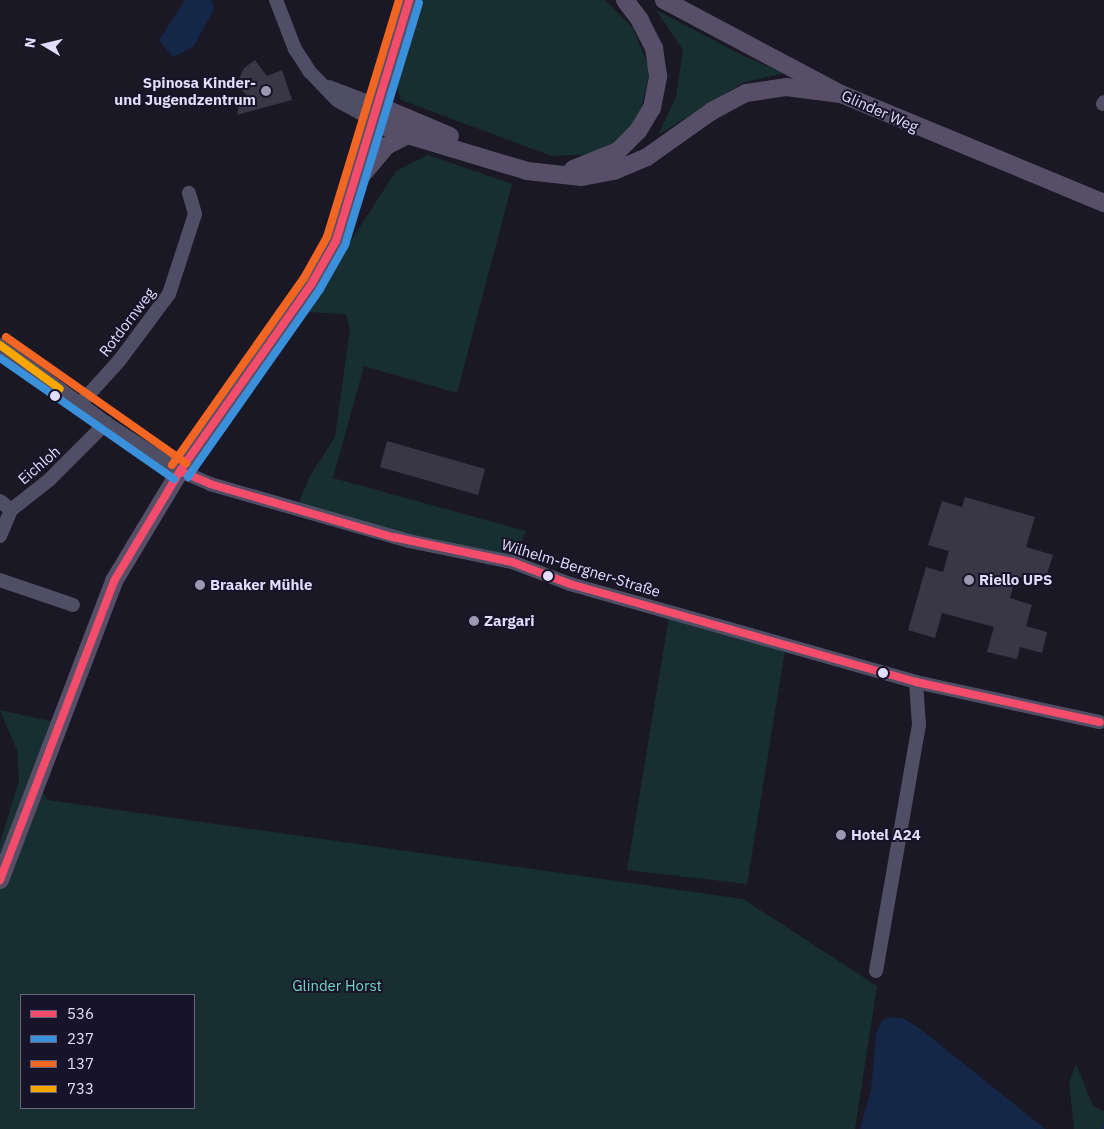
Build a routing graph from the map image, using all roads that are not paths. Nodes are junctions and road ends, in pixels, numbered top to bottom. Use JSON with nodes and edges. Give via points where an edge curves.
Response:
{"nodes":[{"id":1,"x":276,"y":0,"type":"edge"},
{"id":2,"x":409,"y":0,"type":"edge"},
{"id":3,"x":625,"y":0,"type":"edge"},
{"id":4,"x":664,"y":0,"type":"edge"},
{"id":5,"x":841,"y":94,"type":"junction"},
{"id":6,"x":377,"y":113,"type":"junction"},
{"id":7,"x":408,"y":135,"type":"junction"},
{"id":8,"x":357,"y":181,"type":"junction"},
{"id":9,"x":189,"y":193,"type":"dead end"},
{"id":10,"x":1104,"y":203,"type":"edge"},
{"id":11,"x":1,"y":347,"type":"edge"},
{"id":12,"x":80,"y":404,"type":"junction"},
{"id":13,"x":106,"y":423,"type":"junction"},
{"id":14,"x":180,"y":471,"type":"junction"},
{"id":15,"x":6,"y":505,"type":"edge"},
{"id":16,"x":0,"y":536,"type":"edge"},
{"id":17,"x":0,"y":580,"type":"edge"},
{"id":18,"x":73,"y":605,"type":"dead end"},
{"id":19,"x":916,"y":682,"type":"junction"},
{"id":20,"x":1100,"y":722,"type":"dead end"},
{"id":21,"x":0,"y":880,"type":"edge"},
{"id":22,"x":876,"y":972,"type":"dead end"}],
"edges":[{"from":1,"to":6,"type":"street","via":[[295,49],[311,73]]},
{"from":2,"to":6,"type":"main road"},
{"from":3,"to":6,"type":"main road","via":[[654,48],[658,76],[656,94],[645,121],[629,142],[592,164],[565,170],[536,167]]},
{"from":4,"to":5,"type":"main road","name":"Glinder Weg"},
{"from":5,"to":7,"type":"main road","via":[[786,87],[746,93],[712,111],[648,157],[614,171],[582,177],[527,171]]},
{"from":5,"to":10,"type":"main road","name":"Glinder Weg"},
{"from":6,"to":7,"type":"main road"},
{"from":6,"to":8,"type":"main road"},
{"from":7,"to":8,"type":"main road","via":[[386,146]]},
{"from":8,"to":14,"type":"main road","via":[[336,240],[317,275]]},
{"from":9,"to":12,"type":"street","name":"Rotdornweg","via":[[195,214],[169,294],[119,361]]},
{"from":11,"to":12,"type":"street","name":"Wilhelm-Bergner-Straße"},
{"from":12,"to":13,"type":"street","name":"Wilhelm-Bergner-Straße"},
{"from":13,"to":14,"type":"street","name":"Wilhelm-Bergner-Straße"},
{"from":13,"to":15,"type":"street","name":"Eichloh","via":[[49,480]]},
{"from":14,"to":19,"type":"street","name":"Wilhelm-Bergner-Straße","via":[[210,484],[331,516],[393,537],[512,562],[570,584]]},
{"from":14,"to":21,"type":"main road","via":[[114,581]]},
{"from":15,"to":16,"type":"street","name":"Eichloh"},
{"from":17,"to":18,"type":"street"},
{"from":19,"to":20,"type":"street","name":"Wilhelm-Bergner-Straße"},
{"from":19,"to":22,"type":"street","via":[[920,725]]}]}
